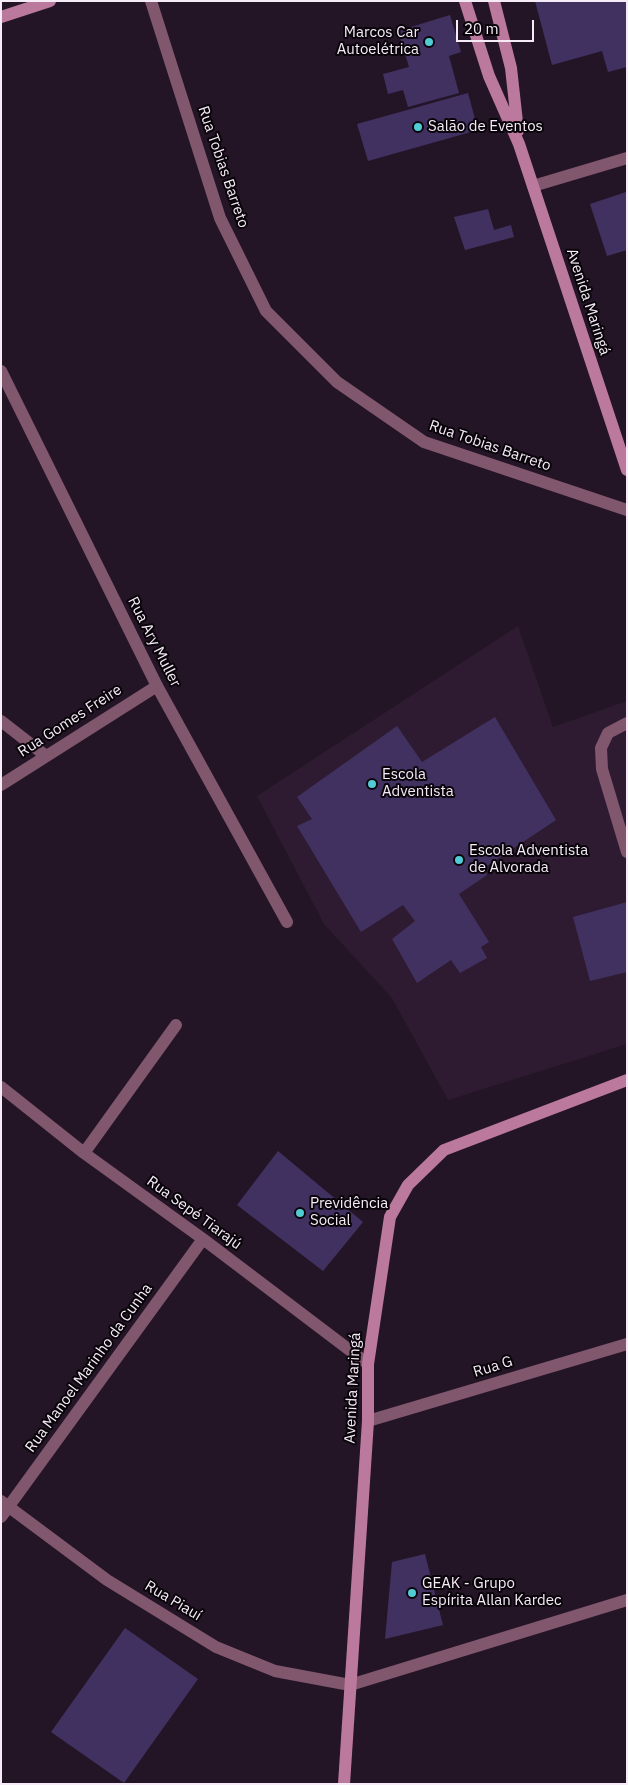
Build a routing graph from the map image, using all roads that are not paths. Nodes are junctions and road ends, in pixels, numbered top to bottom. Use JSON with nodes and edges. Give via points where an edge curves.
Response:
{"nodes":[{"id":1,"x":50,"y":1,"type":"edge"},
{"id":2,"x":151,"y":1,"type":"edge"},
{"id":3,"x":465,"y":1,"type":"edge"},
{"id":4,"x":494,"y":1,"type":"edge"},
{"id":5,"x":1,"y":17,"type":"edge"},
{"id":6,"x":519,"y":144,"type":"junction"},
{"id":7,"x":627,"y":158,"type":"edge"},
{"id":8,"x":533,"y":186,"type":"junction"},
{"id":9,"x":1,"y":371,"type":"edge"},
{"id":10,"x":627,"y":470,"type":"edge"},
{"id":11,"x":627,"y":510,"type":"edge"},
{"id":12,"x":157,"y":686,"type":"junction"},
{"id":13,"x":1,"y":721,"type":"edge"},
{"id":14,"x":627,"y":724,"type":"edge"},
{"id":15,"x":46,"y":756,"type":"junction"},
{"id":16,"x":1,"y":785,"type":"edge"},
{"id":17,"x":627,"y":852,"type":"edge"},
{"id":18,"x":287,"y":922,"type":"dead end"},
{"id":19,"x":176,"y":1025,"type":"dead end"},
{"id":20,"x":627,"y":1080,"type":"edge"},
{"id":21,"x":1,"y":1087,"type":"edge"},
{"id":22,"x":84,"y":1153,"type":"junction"},
{"id":23,"x":203,"y":1239,"type":"junction"},
{"id":24,"x":627,"y":1344,"type":"edge"},
{"id":25,"x":368,"y":1364,"type":"junction"},
{"id":26,"x":368,"y":1422,"type":"junction"},
{"id":27,"x":4,"y":1508,"type":"edge"},
{"id":28,"x":627,"y":1600,"type":"edge"},
{"id":29,"x":350,"y":1685,"type":"junction"},
{"id":30,"x":344,"y":1784,"type":"edge"}],
"edges":[{"from":1,"to":5,"type":"main road"},
{"from":2,"to":11,"type":"street","name":"Rua Tobias Barreto","via":[[220,218],[266,311],[337,382],[424,442]]},
{"from":3,"to":6,"type":"main road","name":"Avenida Maringá","via":[[489,76]]},
{"from":4,"to":6,"type":"main road","name":"Avenida Maringá","via":[[511,68]]},
{"from":6,"to":8,"type":"main road","name":"Avenida Maringá"},
{"from":7,"to":8,"type":"street"},
{"from":8,"to":10,"type":"main road","name":"Avenida Maringá"},
{"from":9,"to":12,"type":"street","name":"Rua Ary Muller"},
{"from":12,"to":15,"type":"street","name":"Rua Gomes Freire"},
{"from":12,"to":18,"type":"street","name":"Rua Ary Muller"},
{"from":13,"to":15,"type":"street"},
{"from":14,"to":17,"type":"street","via":[[608,733],[601,748],[602,769]]},
{"from":15,"to":16,"type":"street","name":"Rua Gomes Freire"},
{"from":19,"to":22,"type":"street"},
{"from":20,"to":25,"type":"main road","name":"Avenida Maringá","via":[[444,1150],[408,1186],[390,1217]]},
{"from":21,"to":22,"type":"street","name":"Rua Sepé Tiarajú"},
{"from":22,"to":23,"type":"street","name":"Rua Sepé Tiarajú"},
{"from":23,"to":25,"type":"street","name":"Rua Sepé Tiarajú"},
{"from":23,"to":27,"type":"street","name":"Rua Manoel Marinho da Cunha"},
{"from":24,"to":26,"type":"street","name":"Rua G"},
{"from":25,"to":26,"type":"main road","name":"Avenida Maringá"},
{"from":26,"to":29,"type":"main road","name":"Avenida Maringá"},
{"from":27,"to":29,"type":"street","name":"Rua Piauí","via":[[107,1580],[216,1647],[275,1671]]},
{"from":28,"to":29,"type":"street"},
{"from":29,"to":30,"type":"main road","name":"Avenida Maringá"}]}
